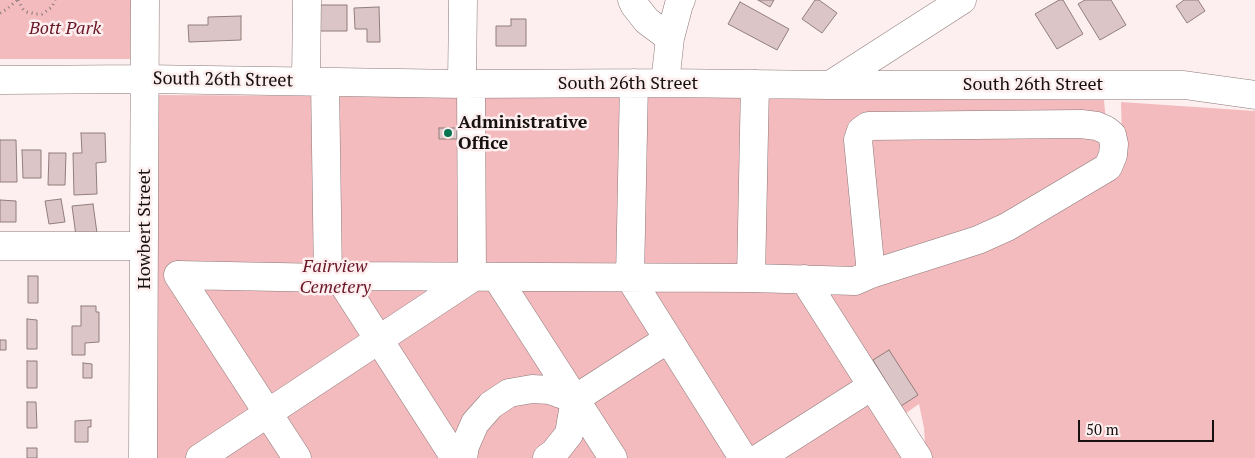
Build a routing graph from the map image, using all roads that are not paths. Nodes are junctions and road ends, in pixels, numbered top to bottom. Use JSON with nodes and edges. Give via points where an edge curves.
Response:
{"nodes":[{"id":1,"x":145,"y":0,"type":"edge"},
{"id":2,"x":307,"y":0,"type":"edge"},
{"id":3,"x":462,"y":0,"type":"edge"},
{"id":4,"x":632,"y":0,"type":"edge"},
{"id":5,"x":681,"y":0,"type":"edge"},
{"id":6,"x":962,"y":0,"type":"edge"},
{"id":7,"x":670,"y":38,"type":"junction"},
{"id":8,"x":145,"y":79,"type":"junction"},
{"id":9,"x":0,"y":80,"type":"edge"},
{"id":10,"x":316,"y":82,"type":"junction"},
{"id":11,"x":634,"y":83,"type":"junction"},
{"id":12,"x":665,"y":83,"type":"junction"},
{"id":13,"x":467,"y":84,"type":"junction"},
{"id":14,"x":756,"y":84,"type":"junction"},
{"id":15,"x":830,"y":85,"type":"junction"},
{"id":16,"x":1255,"y":95,"type":"edge"},
{"id":17,"x":0,"y":246,"type":"edge"},
{"id":18,"x":144,"y":246,"type":"junction"},
{"id":19,"x":872,"y":274,"type":"junction"},
{"id":20,"x":333,"y":277,"type":"junction"},
{"id":21,"x":484,"y":278,"type":"junction"},
{"id":22,"x":630,"y":278,"type":"junction"},
{"id":23,"x":751,"y":278,"type":"junction"},
{"id":24,"x":804,"y":279,"type":"junction"},
{"id":25,"x":378,"y":339,"type":"junction"},
{"id":26,"x":668,"y":339,"type":"junction"},
{"id":27,"x":872,"y":386,"type":"junction"},
{"id":28,"x":575,"y":399,"type":"junction"},
{"id":29,"x":268,"y":413,"type":"junction"},
{"id":30,"x":144,"y":458,"type":"edge"},
{"id":31,"x":200,"y":458,"type":"edge"},
{"id":32,"x":297,"y":458,"type":"edge"},
{"id":33,"x":455,"y":458,"type":"edge"},
{"id":34,"x":463,"y":458,"type":"edge"},
{"id":35,"x":547,"y":458,"type":"edge"},
{"id":36,"x":613,"y":458,"type":"edge"},
{"id":37,"x":743,"y":458,"type":"edge"},
{"id":38,"x":758,"y":458,"type":"edge"},
{"id":39,"x":918,"y":458,"type":"edge"}],
"edges":[{"from":1,"to":8,"type":"street","name":"Howbert Street"},
{"from":2,"to":10,"type":"street"},
{"from":3,"to":13,"type":"street"},
{"from":4,"to":7,"type":"street","via":[[647,21]]},
{"from":5,"to":7,"type":"street"},
{"from":6,"to":15,"type":"street"},
{"from":7,"to":12,"type":"street"},
{"from":8,"to":9,"type":"street","name":"South 26th Street"},
{"from":8,"to":10,"type":"street","name":"South 26th Street"},
{"from":8,"to":18,"type":"street","name":"Howbert Street"},
{"from":10,"to":13,"type":"street","name":"South 26th Street"},
{"from":10,"to":20,"type":"street"},
{"from":11,"to":12,"type":"street","name":"South 26th Street"},
{"from":11,"to":13,"type":"street","name":"South 26th Street"},
{"from":11,"to":22,"type":"street"},
{"from":12,"to":14,"type":"street","name":"South 26th Street"},
{"from":13,"to":21,"type":"street"},
{"from":14,"to":15,"type":"street","name":"South 26th Street"},
{"from":14,"to":23,"type":"street"},
{"from":15,"to":16,"type":"street","name":"South 26th Street","via":[[1184,86]]},
{"from":17,"to":18,"type":"street"},
{"from":18,"to":30,"type":"street","name":"Howbert Street"},
{"from":19,"to":19,"type":"street","via":[[858,140],[868,126],[1081,124],[1096,126],[1112,135],[1113,155],[1108,167],[1007,227],[978,240]]},
{"from":19,"to":24,"type":"street","via":[[856,281]]},
{"from":20,"to":21,"type":"street"},
{"from":20,"to":25,"type":"street"},
{"from":20,"to":29,"type":"street","via":[[178,275]]},
{"from":21,"to":22,"type":"street"},
{"from":21,"to":25,"type":"street"},
{"from":21,"to":28,"type":"street"},
{"from":22,"to":23,"type":"street"},
{"from":22,"to":26,"type":"street"},
{"from":23,"to":24,"type":"street"},
{"from":24,"to":27,"type":"street"},
{"from":25,"to":29,"type":"street"},
{"from":25,"to":33,"type":"street"},
{"from":26,"to":28,"type":"street"},
{"from":26,"to":37,"type":"street"},
{"from":27,"to":38,"type":"street"},
{"from":27,"to":39,"type":"street"},
{"from":28,"to":34,"type":"street","via":[[550,390],[509,393],[491,405],[475,424]]},
{"from":28,"to":35,"type":"street","via":[[569,434]]},
{"from":28,"to":36,"type":"street"},
{"from":29,"to":31,"type":"street"},
{"from":29,"to":32,"type":"street"}]}
